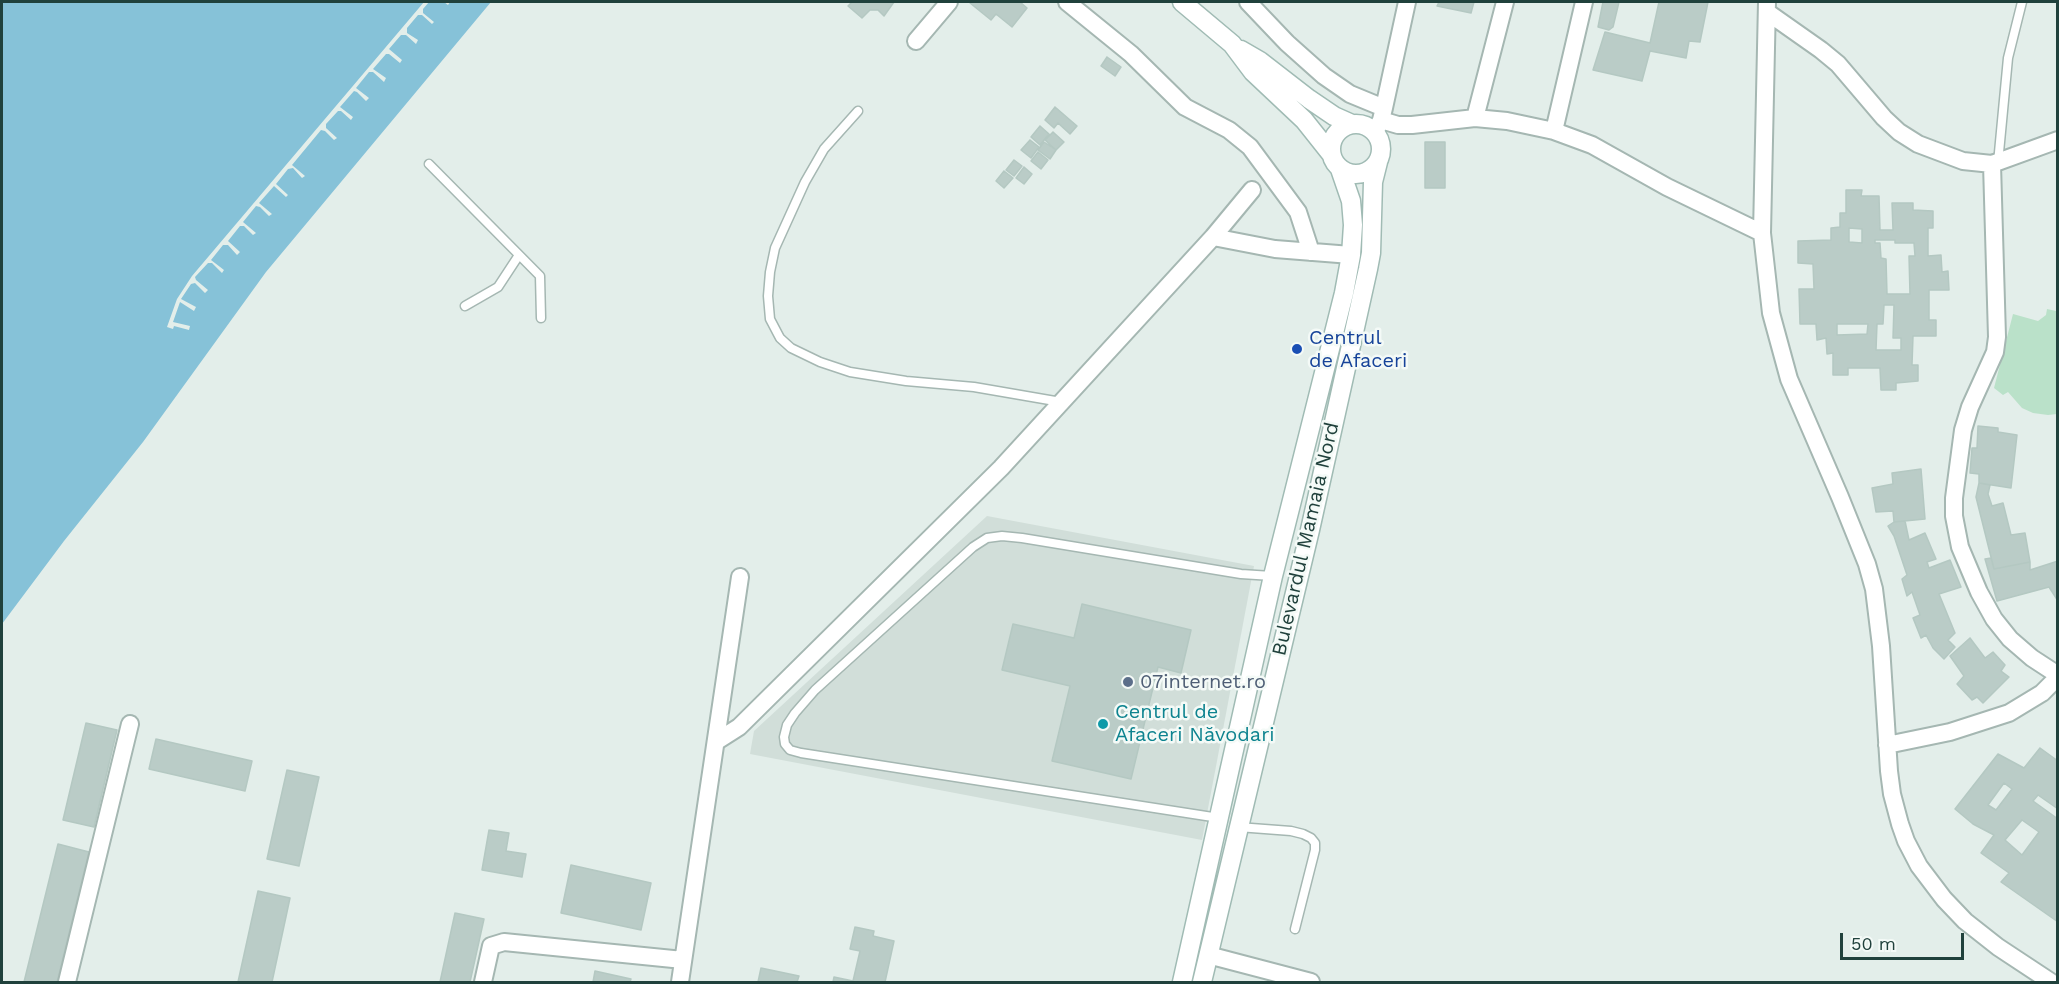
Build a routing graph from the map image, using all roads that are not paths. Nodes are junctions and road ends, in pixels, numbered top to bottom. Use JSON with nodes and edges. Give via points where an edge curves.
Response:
{"nodes":[{"id":1,"x":949,"y":2,"type":"edge"},
{"id":2,"x":1067,"y":2,"type":"edge"},
{"id":3,"x":1182,"y":2,"type":"edge"},
{"id":4,"x":1407,"y":2,"type":"edge"},
{"id":5,"x":1505,"y":2,"type":"edge"},
{"id":6,"x":1584,"y":2,"type":"edge"},
{"id":7,"x":2022,"y":2,"type":"edge"},
{"id":8,"x":1767,"y":7,"type":"edge"},
{"id":9,"x":1257,"y":8,"type":"edge"},
{"id":10,"x":916,"y":41,"type":"dead end"},
{"id":11,"x":1232,"y":44,"type":"junction"},
{"id":12,"x":858,"y":111,"type":"dead end"},
{"id":13,"x":1475,"y":118,"type":"junction"},
{"id":14,"x":1380,"y":120,"type":"junction"},
{"id":15,"x":1352,"y":123,"type":"junction"},
{"id":16,"x":1554,"y":131,"type":"junction"},
{"id":17,"x":2058,"y":140,"type":"edge"},
{"id":18,"x":1336,"y":162,"type":"junction"},
{"id":19,"x":1377,"y":162,"type":"junction"},
{"id":20,"x":429,"y":164,"type":"dead end"},
{"id":21,"x":1995,"y":164,"type":"junction"},
{"id":22,"x":1252,"y":190,"type":"dead end"},
{"id":23,"x":1762,"y":233,"type":"junction"},
{"id":24,"x":1213,"y":237,"type":"junction"},
{"id":25,"x":1311,"y":252,"type":"junction"},
{"id":26,"x":519,"y":255,"type":"junction"},
{"id":27,"x":1351,"y":255,"type":"junction"},
{"id":28,"x":465,"y":306,"type":"dead end"},
{"id":29,"x":541,"y":318,"type":"dead end"},
{"id":30,"x":1061,"y":402,"type":"junction"},
{"id":31,"x":1273,"y":576,"type":"junction"},
{"id":32,"x":740,"y":577,"type":"dead end"},
{"id":33,"x":2058,"y":676,"type":"edge"},
{"id":34,"x":130,"y":724,"type":"dead end"},
{"id":35,"x":717,"y":741,"type":"junction"},
{"id":36,"x":1887,"y":745,"type":"junction"},
{"id":37,"x":1220,"y":818,"type":"junction"},
{"id":38,"x":1238,"y":827,"type":"junction"},
{"id":39,"x":1295,"y":929,"type":"dead end"},
{"id":40,"x":1208,"y":954,"type":"junction"},
{"id":41,"x":683,"y":960,"type":"junction"},
{"id":42,"x":67,"y":982,"type":"edge"},
{"id":43,"x":483,"y":982,"type":"edge"},
{"id":44,"x":680,"y":982,"type":"edge"},
{"id":45,"x":1182,"y":982,"type":"edge"},
{"id":46,"x":1202,"y":982,"type":"edge"},
{"id":47,"x":1311,"y":982,"type":"edge"},
{"id":48,"x":2051,"y":982,"type":"edge"}],
"edges":[{"from":1,"to":10,"type":"street"},
{"from":2,"to":25,"type":"street","via":[[1131,54],[1185,107],[1229,130],[1250,147],[1298,212]]},
{"from":3,"to":11,"type":"main road","name":"Bulevardul Mamaia Nord"},
{"from":4,"to":14,"type":"street"},
{"from":5,"to":13,"type":"street"},
{"from":6,"to":16,"type":"street"},
{"from":7,"to":21,"type":"lane","via":[[2008,58]]},
{"from":8,"to":21,"type":"street","via":[[1838,64],[1899,132],[1918,144],[1963,161]]},
{"from":8,"to":23,"type":"street"},
{"from":9,"to":14,"type":"street","via":[[1287,43]]},
{"from":11,"to":15,"type":"main road","name":"Bulevardul Mamaia Nord","via":[[1334,116]]},
{"from":11,"to":18,"type":"main road","name":"Bulevardul Mamaia Nord","via":[[1253,72],[1304,120]]},
{"from":12,"to":30,"type":"lane","via":[[824,148],[776,248],[768,296],[771,319],[780,338],[791,348],[850,372]]},
{"from":13,"to":14,"type":"street","via":[[1412,125]]},
{"from":13,"to":16,"type":"street"},
{"from":14,"to":15,"type":"main road"},
{"from":14,"to":19,"type":"main road","via":[[1382,147]]},
{"from":15,"to":18,"type":"main road","via":[[1337,131],[1332,139]]},
{"from":16,"to":23,"type":"street","via":[[1592,146]]},
{"from":17,"to":21,"type":"street"},
{"from":18,"to":19,"type":"main road","via":[[1356,174],[1372,169]]},
{"from":18,"to":27,"type":"main road","name":"Bulevardul Mamaia Nord","via":[[1353,214]]},
{"from":19,"to":38,"type":"main road","name":"Bulevardul Mamaia Nord","via":[[1368,269]]},
{"from":20,"to":26,"type":"lane"},
{"from":21,"to":33,"type":"street","via":[[1997,337],[1995,352],[1963,430],[1954,498],[1955,524],[1960,547],[1994,619],[2010,639]]},
{"from":22,"to":24,"type":"street"},
{"from":23,"to":36,"type":"street","via":[[1779,350],[1856,535],[1874,589]]},
{"from":24,"to":25,"type":"street"},
{"from":24,"to":30,"type":"street"},
{"from":25,"to":27,"type":"street"},
{"from":26,"to":28,"type":"lane","via":[[498,287]]},
{"from":26,"to":29,"type":"lane","via":[[540,276]]},
{"from":27,"to":31,"type":"main road","name":"Bulevardul Mamaia Nord"},
{"from":30,"to":35,"type":"street","via":[[1001,468],[739,727]]},
{"from":31,"to":37,"type":"main road","name":"Bulevardul Mamaia Nord"},
{"from":31,"to":37,"type":"lane","via":[[1022,538],[987,538],[815,690],[787,725],[784,737],[790,750],[801,753]]},
{"from":32,"to":35,"type":"street"},
{"from":33,"to":36,"type":"street","via":[[2042,693],[2009,713],[1950,732]]},
{"from":34,"to":42,"type":"street"},
{"from":35,"to":41,"type":"street"},
{"from":36,"to":48,"type":"street","via":[[1892,794],[1906,841],[1919,866],[1965,921]]},
{"from":37,"to":45,"type":"main road","name":"Bulevardul Mamaia Nord"},
{"from":38,"to":39,"type":"lane","via":[[1291,831],[1315,843]]},
{"from":38,"to":40,"type":"main road","name":"Bulevardul Mamaia Nord"},
{"from":40,"to":46,"type":"main road","name":"Bulevardul Mamaia Nord"},
{"from":40,"to":47,"type":"street"},
{"from":41,"to":43,"type":"street","via":[[504,942],[491,946]]},
{"from":41,"to":44,"type":"street"}]}
